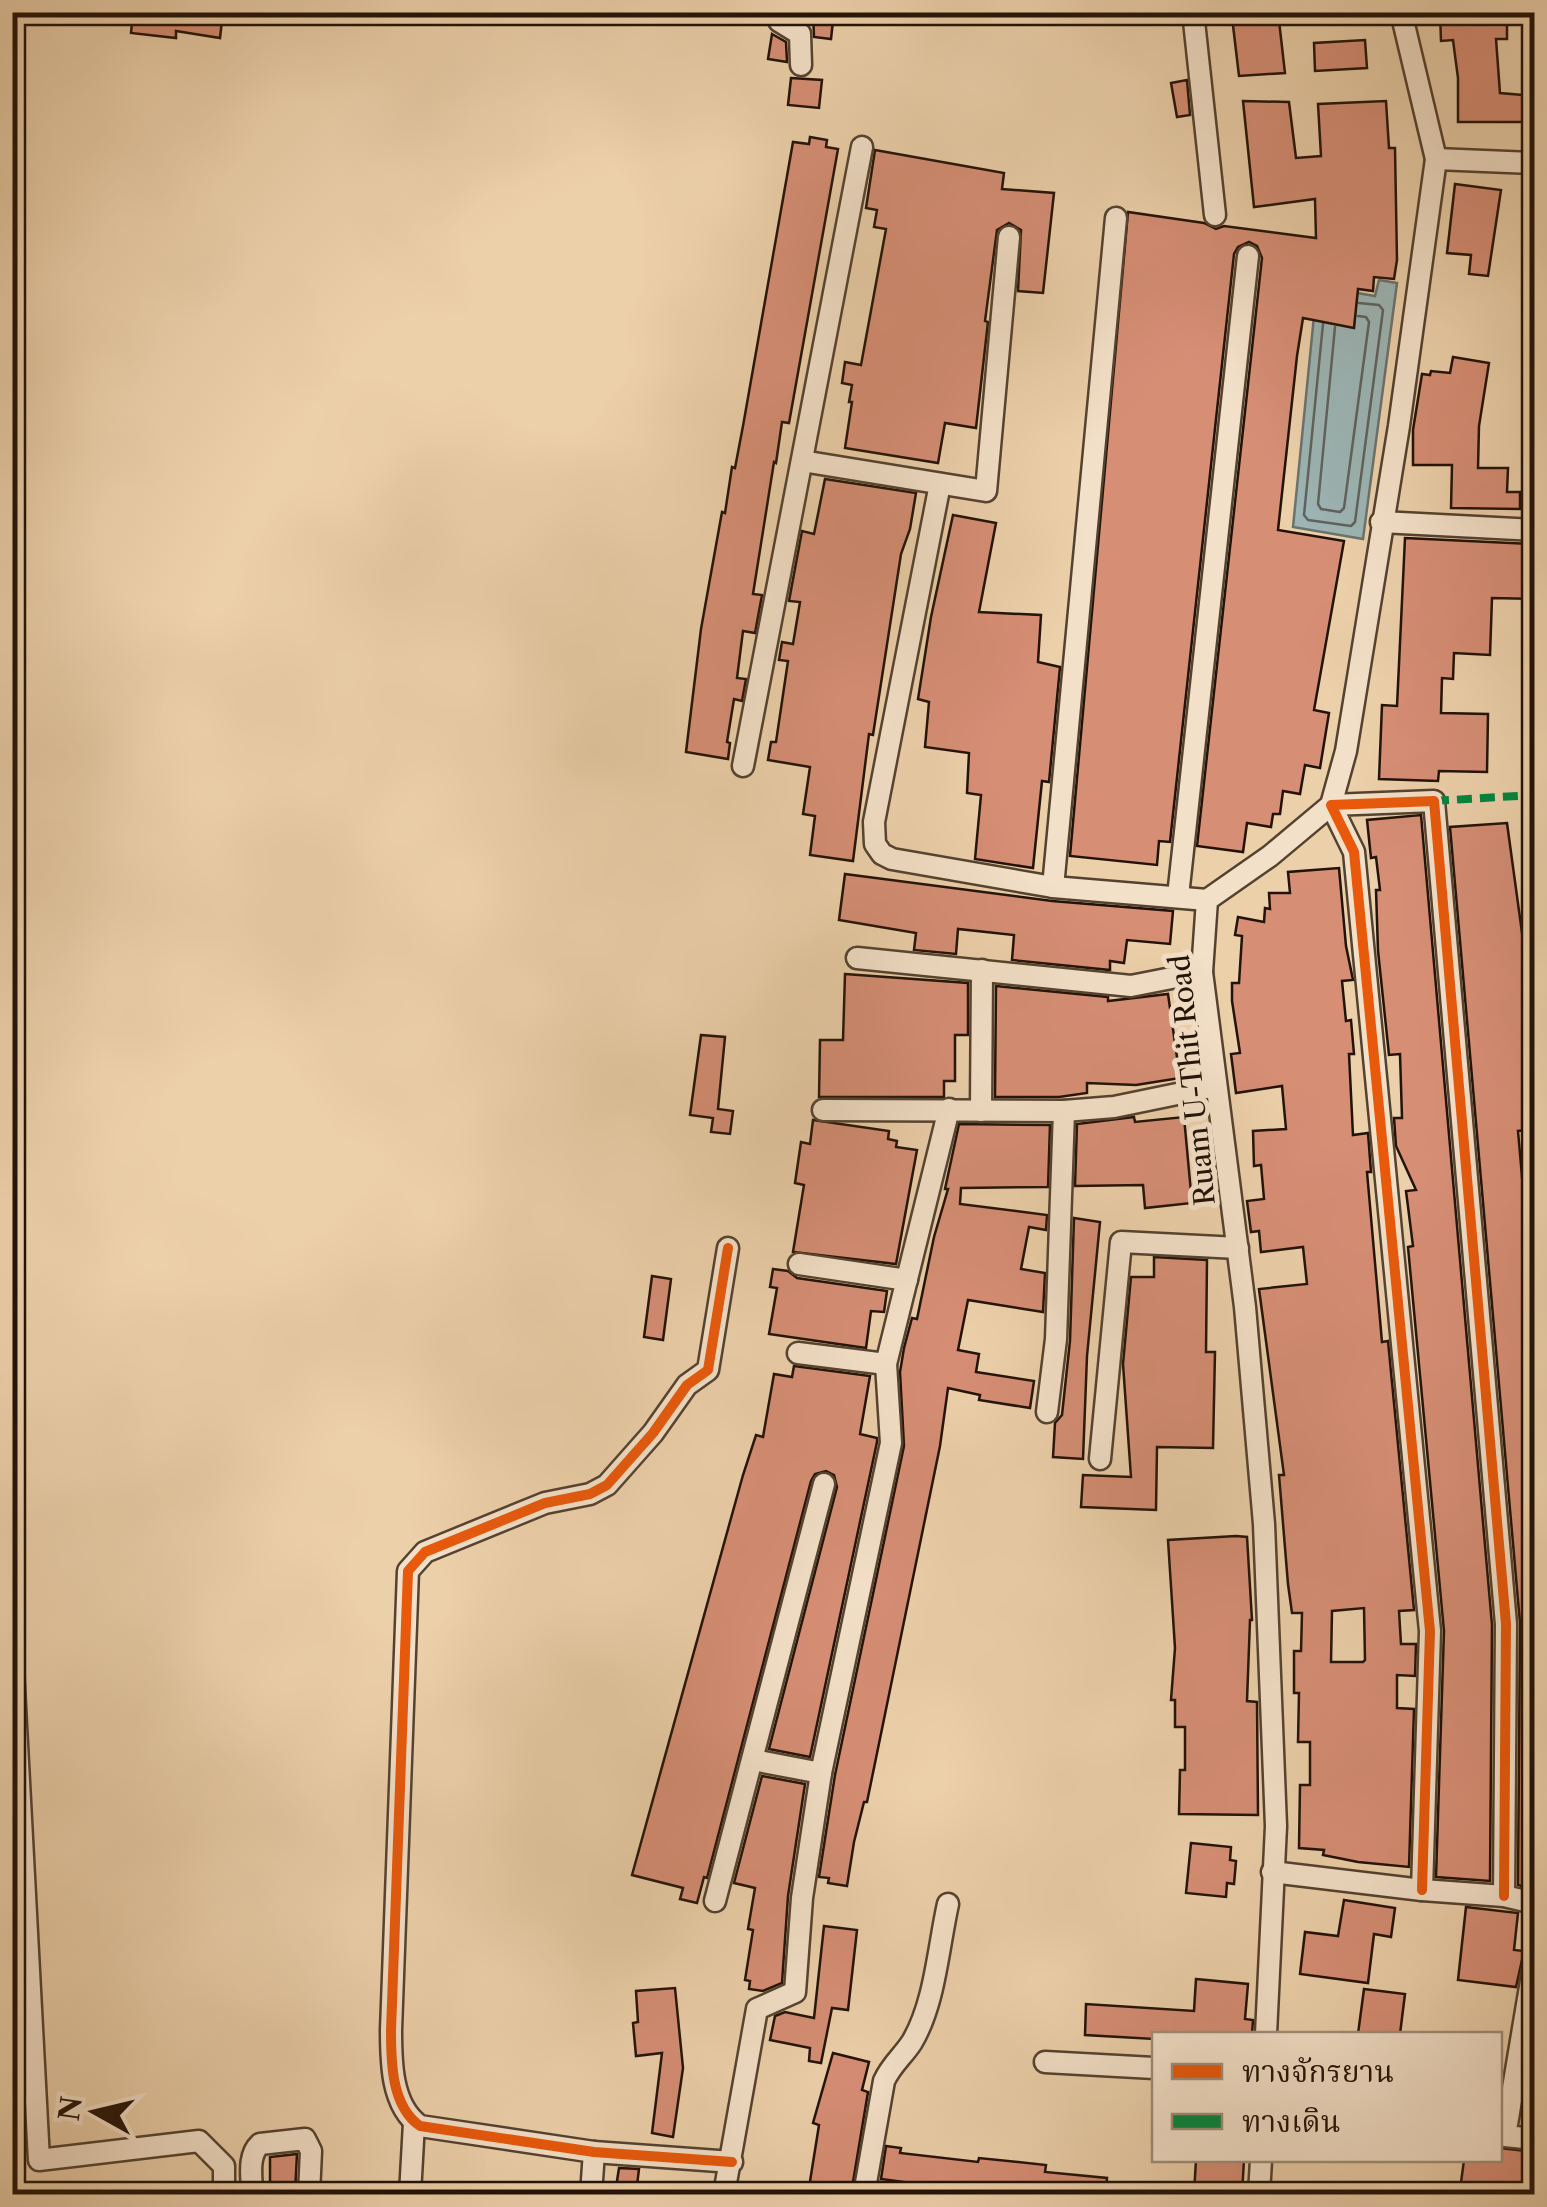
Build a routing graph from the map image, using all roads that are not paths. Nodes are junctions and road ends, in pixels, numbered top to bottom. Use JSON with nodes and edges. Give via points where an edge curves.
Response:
{"nodes":[{"id":1,"x":774,"y":12,"type":"edge"},
{"id":2,"x":1194,"y":12,"type":"edge"},
{"id":3,"x":1400,"y":12,"type":"edge"},
{"id":4,"x":800,"y":65,"type":"dead end"},
{"id":5,"x":862,"y":148,"type":"dead end"},
{"id":6,"x":1436,"y":158,"type":"junction"},
{"id":7,"x":1534,"y":163,"type":"edge"},
{"id":8,"x":1215,"y":215,"type":"dead end"},
{"id":9,"x":1116,"y":218,"type":"dead end"},
{"id":10,"x":1009,"y":238,"type":"dead end"},
{"id":11,"x":1248,"y":256,"type":"dead end"},
{"id":12,"x":802,"y":461,"type":"junction"},
{"id":13,"x":940,"y":484,"type":"junction"},
{"id":14,"x":1382,"y":522,"type":"junction"},
{"id":15,"x":1534,"y":530,"type":"edge"},
{"id":16,"x":743,"y":766,"type":"dead end"},
{"id":17,"x":1332,"y":805,"type":"junction"},
{"id":18,"x":1053,"y":887,"type":"junction"},
{"id":19,"x":1178,"y":896,"type":"junction"},
{"id":20,"x":1207,"y":900,"type":"junction"},
{"id":21,"x":857,"y":958,"type":"dead end"},
{"id":22,"x":982,"y":970,"type":"junction"},
{"id":23,"x":1202,"y":972,"type":"junction"},
{"id":24,"x":1216,"y":1086,"type":"junction"},
{"id":25,"x":949,"y":1109,"type":"junction"},
{"id":26,"x":822,"y":1110,"type":"dead end"},
{"id":27,"x":981,"y":1110,"type":"junction"},
{"id":28,"x":1064,"y":1111,"type":"junction"},
{"id":29,"x":728,"y":1248,"type":"dead end"},
{"id":30,"x":1238,"y":1248,"type":"junction"},
{"id":31,"x":799,"y":1264,"type":"dead end"},
{"id":32,"x":907,"y":1280,"type":"junction"},
{"id":33,"x":798,"y":1352,"type":"dead end"},
{"id":34,"x":886,"y":1364,"type":"junction"},
{"id":35,"x":1047,"y":1412,"type":"dead end"},
{"id":36,"x":1100,"y":1459,"type":"dead end"},
{"id":37,"x":824,"y":1484,"type":"dead end"},
{"id":38,"x":12,"y":1649,"type":"edge"},
{"id":39,"x":752,"y":1760,"type":"junction"},
{"id":40,"x":822,"y":1773,"type":"junction"},
{"id":41,"x":1272,"y":1872,"type":"junction"},
{"id":42,"x":1422,"y":1890,"type":"junction"},
{"id":43,"x":1504,"y":1896,"type":"junction"},
{"id":44,"x":715,"y":1901,"type":"dead end"},
{"id":45,"x":1534,"y":1903,"type":"edge"},
{"id":46,"x":948,"y":1904,"type":"dead end"},
{"id":47,"x":1534,"y":1963,"type":"edge"},
{"id":48,"x":1266,"y":2032,"type":"edge"},
{"id":49,"x":1044,"y":2062,"type":"dead end"},
{"id":50,"x":1152,"y":2068,"type":"edge"},
{"id":51,"x":414,"y":2123,"type":"junction"},
{"id":52,"x":1534,"y":2138,"type":"edge"},
{"id":53,"x":594,"y":2152,"type":"junction"},
{"id":54,"x":732,"y":2162,"type":"junction"},
{"id":55,"x":1261,"y":2162,"type":"edge"},
{"id":56,"x":864,"y":2193,"type":"edge"},
{"id":57,"x":224,"y":2194,"type":"edge"},
{"id":58,"x":252,"y":2194,"type":"edge"},
{"id":59,"x":309,"y":2194,"type":"edge"},
{"id":60,"x":410,"y":2194,"type":"edge"},
{"id":61,"x":592,"y":2194,"type":"edge"},
{"id":62,"x":724,"y":2194,"type":"edge"},
{"id":63,"x":894,"y":2194,"type":"edge"},
{"id":64,"x":1258,"y":2194,"type":"edge"}],
"edges":[{"from":1,"to":4,"type":"street","via":[[800,34]]},
{"from":2,"to":8,"type":"street"},
{"from":3,"to":6,"type":"street"},
{"from":5,"to":12,"type":"street"},
{"from":6,"to":7,"type":"street"},
{"from":6,"to":14,"type":"street"},
{"from":9,"to":18,"type":"street"},
{"from":10,"to":13,"type":"street","via":[[986,491]]},
{"from":11,"to":19,"type":"street"},
{"from":12,"to":13,"type":"street"},
{"from":12,"to":16,"type":"street"},
{"from":13,"to":18,"type":"street","via":[[874,844],[892,859]]},
{"from":14,"to":15,"type":"street"},
{"from":14,"to":17,"type":"street"},
{"from":17,"to":20,"type":"street"},
{"from":17,"to":42,"type":"street","via":[[1354,852],[1430,1631]]},
{"from":17,"to":43,"type":"street","via":[[1434,801],[1506,1624]]},
{"from":18,"to":19,"type":"street"},
{"from":19,"to":20,"type":"street"},
{"from":20,"to":23,"type":"street","name":"Ruam U-Thit Road"},
{"from":21,"to":22,"type":"street"},
{"from":22,"to":23,"type":"street","via":[[1131,986]]},
{"from":22,"to":27,"type":"street"},
{"from":23,"to":24,"type":"street","name":"Ruam U-Thit Road"},
{"from":24,"to":28,"type":"street"},
{"from":24,"to":30,"type":"street","name":"Ruam U-Thit Road"},
{"from":25,"to":26,"type":"street"},
{"from":25,"to":27,"type":"street"},
{"from":25,"to":32,"type":"street"},
{"from":27,"to":28,"type":"street"},
{"from":28,"to":35,"type":"street"},
{"from":29,"to":51,"type":"street","via":[[708,1370],[686,1385],[612,1481],[424,1552],[408,1571],[391,2030],[394,2078]]},
{"from":30,"to":36,"type":"street","via":[[1121,1242]]},
{"from":30,"to":41,"type":"street","name":"Ruam U-Thit Road","via":[[1264,1524],[1276,1826]]},
{"from":31,"to":32,"type":"street"},
{"from":32,"to":34,"type":"street"},
{"from":33,"to":34,"type":"street"},
{"from":34,"to":40,"type":"street","via":[[890,1443]]},
{"from":37,"to":39,"type":"street"},
{"from":38,"to":57,"type":"street","via":[[39,2160],[198,2141],[224,2166]]},
{"from":39,"to":40,"type":"street"},
{"from":39,"to":44,"type":"street"},
{"from":40,"to":54,"type":"street","via":[[795,1992],[757,2009]]},
{"from":41,"to":42,"type":"street"},
{"from":41,"to":48,"type":"street","name":"Ruam U-Thit Road"},
{"from":42,"to":43,"type":"street"},
{"from":43,"to":45,"type":"street"},
{"from":46,"to":56,"type":"street","via":[[919,2026],[884,2080]]},
{"from":47,"to":52,"type":"street","via":[[1505,2136]]},
{"from":49,"to":50,"type":"street"},
{"from":51,"to":53,"type":"street"},
{"from":51,"to":60,"type":"street"},
{"from":53,"to":54,"type":"street"},
{"from":53,"to":61,"type":"street"},
{"from":54,"to":62,"type":"street"},
{"from":55,"to":64,"type":"street"},
{"from":56,"to":63,"type":"street"},
{"from":58,"to":59,"type":"street","via":[[256,2148],[305,2139],[311,2151]]}]}
